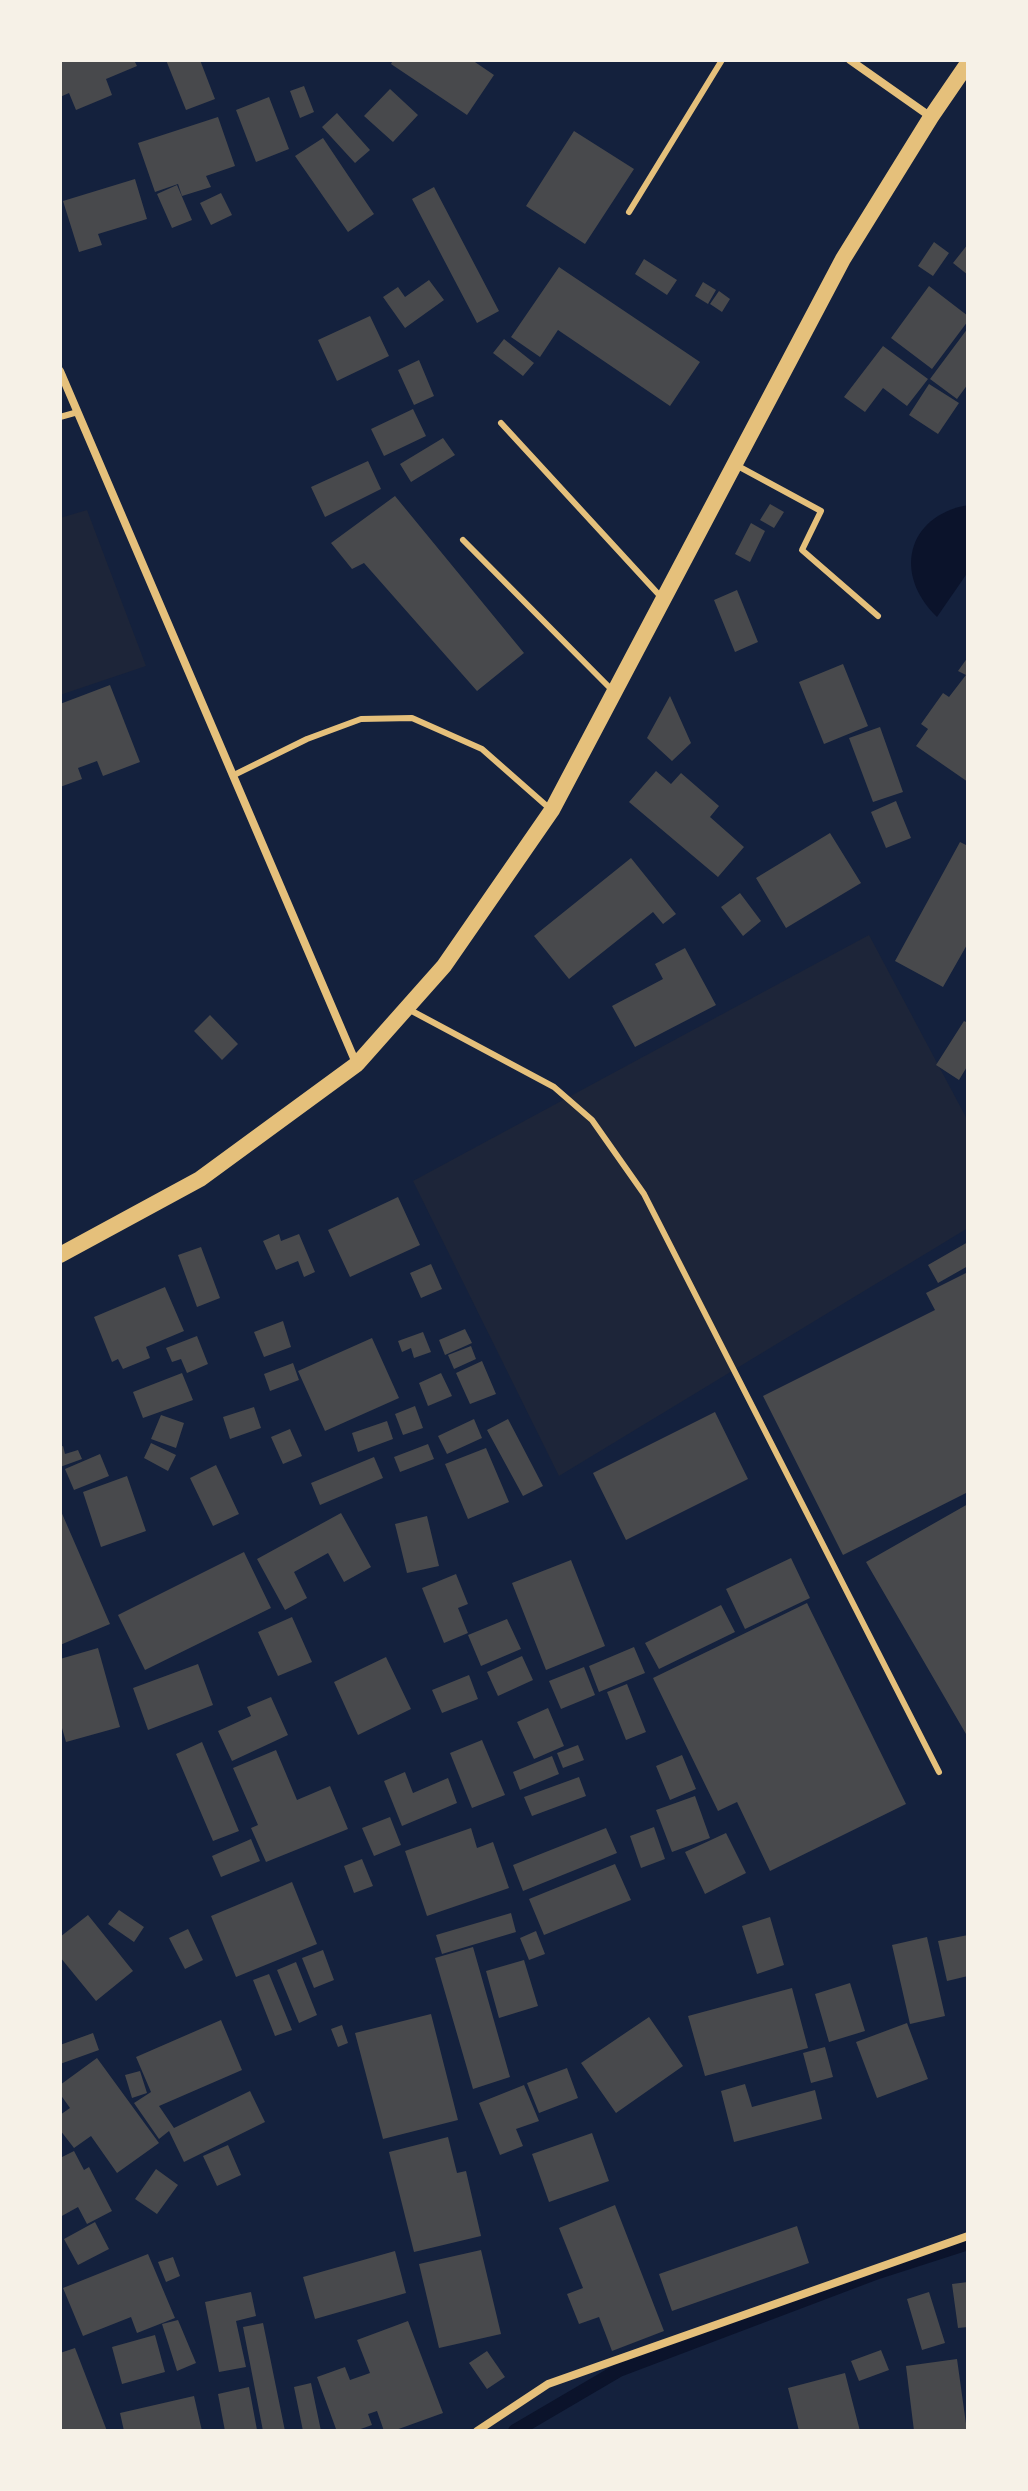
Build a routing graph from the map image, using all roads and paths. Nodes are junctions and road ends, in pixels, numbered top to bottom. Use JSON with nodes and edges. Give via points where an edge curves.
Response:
{"nodes":[{"id":1,"x":722,"y":60,"type":"edge"},
{"id":2,"x":850,"y":60,"type":"edge"},
{"id":3,"x":968,"y":63,"type":"edge"},
{"id":4,"x":931,"y":117,"type":"junction"},
{"id":5,"x":629,"y":212,"type":"dead end"},
{"id":6,"x":60,"y":371,"type":"edge"},
{"id":7,"x":78,"y":412,"type":"junction"},
{"id":8,"x":60,"y":417,"type":"edge"},
{"id":9,"x":501,"y":423,"type":"dead end"},
{"id":10,"x":735,"y":465,"type":"junction"},
{"id":11,"x":463,"y":540,"type":"dead end"},
{"id":12,"x":664,"y":599,"type":"junction"},
{"id":13,"x":878,"y":616,"type":"dead end"},
{"id":14,"x":614,"y":693,"type":"junction"},
{"id":15,"x":234,"y":775,"type":"junction"},
{"id":16,"x":552,"y":810,"type":"junction"},
{"id":17,"x":407,"y":1008,"type":"junction"},
{"id":18,"x":357,"y":1064,"type":"junction"},
{"id":19,"x":60,"y":1255,"type":"edge"},
{"id":20,"x":939,"y":1772,"type":"dead end"},
{"id":21,"x":968,"y":2236,"type":"edge"},
{"id":22,"x":477,"y":2431,"type":"edge"}],
"edges":[{"from":1,"to":5,"type":"lane"},
{"from":2,"to":4,"type":"street"},
{"from":3,"to":4,"type":"main road"},
{"from":4,"to":10,"type":"main road","via":[[843,259]]},
{"from":6,"to":7,"type":"street"},
{"from":7,"to":8,"type":"lane"},
{"from":7,"to":15,"type":"street"},
{"from":9,"to":12,"type":"lane"},
{"from":10,"to":12,"type":"main road"},
{"from":10,"to":13,"type":"lane","via":[[821,511],[802,550]]},
{"from":11,"to":14,"type":"lane"},
{"from":12,"to":14,"type":"main road"},
{"from":14,"to":16,"type":"main road"},
{"from":15,"to":16,"type":"lane","via":[[361,719],[412,718],[482,749]]},
{"from":15,"to":18,"type":"street"},
{"from":16,"to":17,"type":"main road","via":[[444,966]]},
{"from":17,"to":18,"type":"main road"},
{"from":17,"to":20,"type":"lane","via":[[554,1087],[592,1120],[644,1194]]},
{"from":18,"to":19,"type":"main road","via":[[200,1179]]},
{"from":21,"to":22,"type":"street","via":[[548,2384]]}]}
